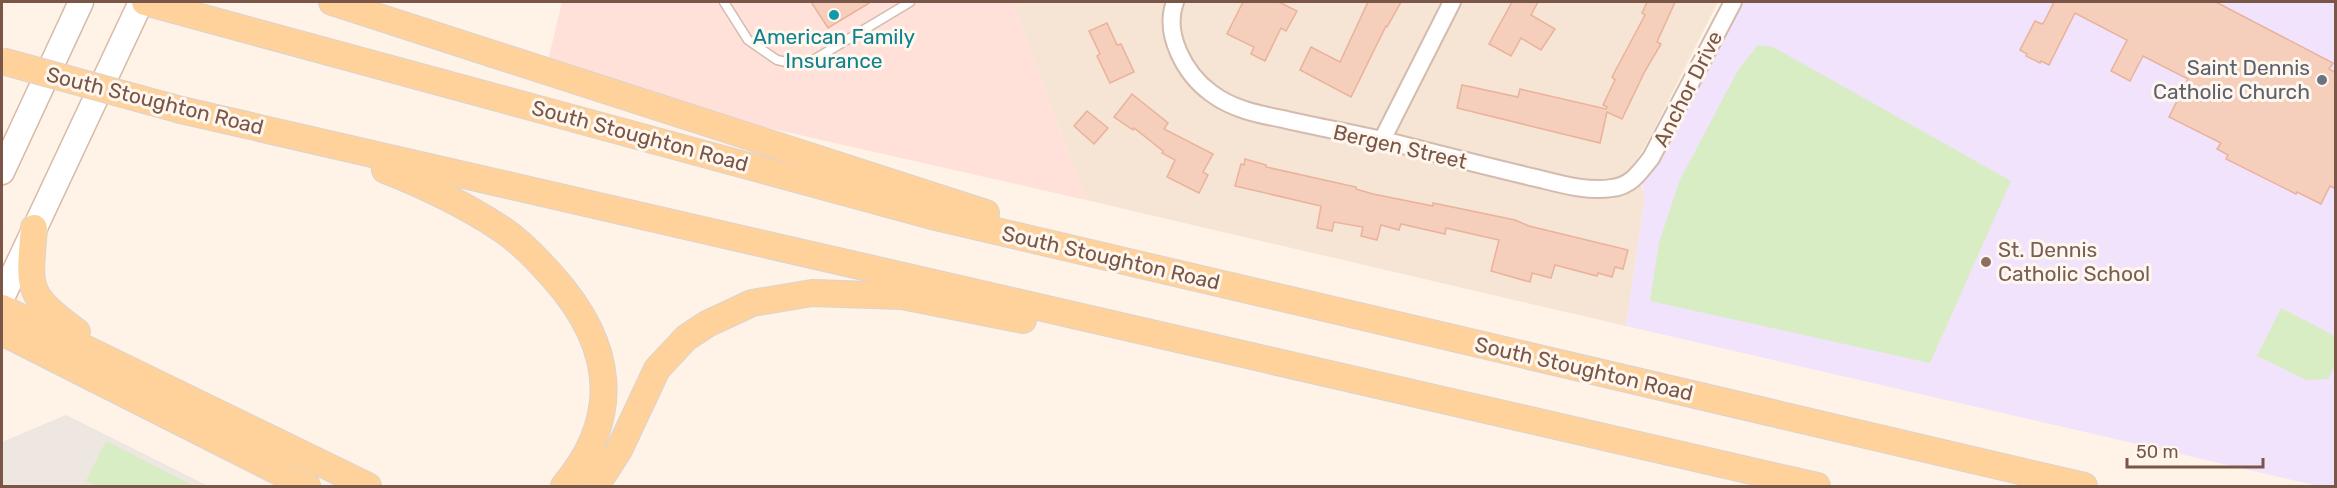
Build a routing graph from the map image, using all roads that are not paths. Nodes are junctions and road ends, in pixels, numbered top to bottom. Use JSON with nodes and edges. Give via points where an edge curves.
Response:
{"nodes":[{"id":1,"x":81,"y":2,"type":"edge"},
{"id":2,"x":143,"y":2,"type":"edge"},
{"id":3,"x":332,"y":2,"type":"edge"},
{"id":4,"x":724,"y":2,"type":"edge"},
{"id":5,"x":910,"y":2,"type":"edge"},
{"id":6,"x":1175,"y":2,"type":"edge"},
{"id":7,"x":1452,"y":2,"type":"edge"},
{"id":8,"x":1733,"y":2,"type":"edge"},
{"id":9,"x":2,"y":61,"type":"edge"},
{"id":10,"x":292,"y":135,"type":"junction"},
{"id":11,"x":1382,"y":140,"type":"junction"},
{"id":12,"x":2,"y":172,"type":"edge"},
{"id":13,"x":1639,"y":173,"type":"joint"},
{"id":14,"x":34,"y":228,"type":"junction"},
{"id":15,"x":1163,"y":270,"type":"junction"},
{"id":16,"x":2,"y":298,"type":"edge"},
{"id":17,"x":2,"y":308,"type":"edge"},
{"id":18,"x":2,"y":332,"type":"edge"},
{"id":19,"x":125,"y":369,"type":"junction"},
{"id":20,"x":1541,"y":424,"type":"junction"},
{"id":21,"x":307,"y":486,"type":"edge"},
{"id":22,"x":368,"y":486,"type":"edge"},
{"id":23,"x":564,"y":486,"type":"edge"},
{"id":24,"x":596,"y":486,"type":"edge"},
{"id":25,"x":1817,"y":486,"type":"edge"},
{"id":26,"x":2084,"y":486,"type":"edge"}],
"edges":[{"from":1,"to":12,"type":"main road"},
{"from":2,"to":14,"type":"main road"},
{"from":2,"to":15,"type":"main road","name":"South Stoughton Road","via":[[932,216]]},
{"from":3,"to":15,"type":"main road"},
{"from":4,"to":5,"type":"lane","via":[[748,40],[777,60],[796,64],[815,59]]},
{"from":6,"to":11,"type":"street","name":"Bergen Street","via":[[1172,15],[1179,55],[1194,79],[1212,94],[1243,110]]},
{"from":7,"to":11,"type":"street"},
{"from":8,"to":13,"type":"street","name":"Anchor Drive","via":[[1660,145]]},
{"from":9,"to":10,"type":"main road","name":"South Stoughton Road","bridge":true,"via":[[181,110]]},
{"from":10,"to":20,"type":"main road","name":"South Stoughton Road"},
{"from":10,"to":23,"type":"main road","via":[[416,182],[469,210],[504,231],[537,258],[573,299],[594,337],[604,381],[590,450]]},
{"from":11,"to":13,"type":"street","name":"Bergen Street","via":[[1585,189],[1614,188]]},
{"from":14,"to":16,"type":"main road"},
{"from":14,"to":19,"type":"main road","via":[[30,277],[34,292],[51,313]]},
{"from":15,"to":26,"type":"main road","name":"South Stoughton Road"},
{"from":17,"to":19,"type":"main road"},
{"from":18,"to":21,"type":"main road"},
{"from":19,"to":22,"type":"main road"},
{"from":20,"to":24,"type":"main road","via":[[902,296],[812,293],[752,303],[686,338],[651,378],[618,450]]},
{"from":20,"to":25,"type":"main road","name":"South Stoughton Road"}]}
